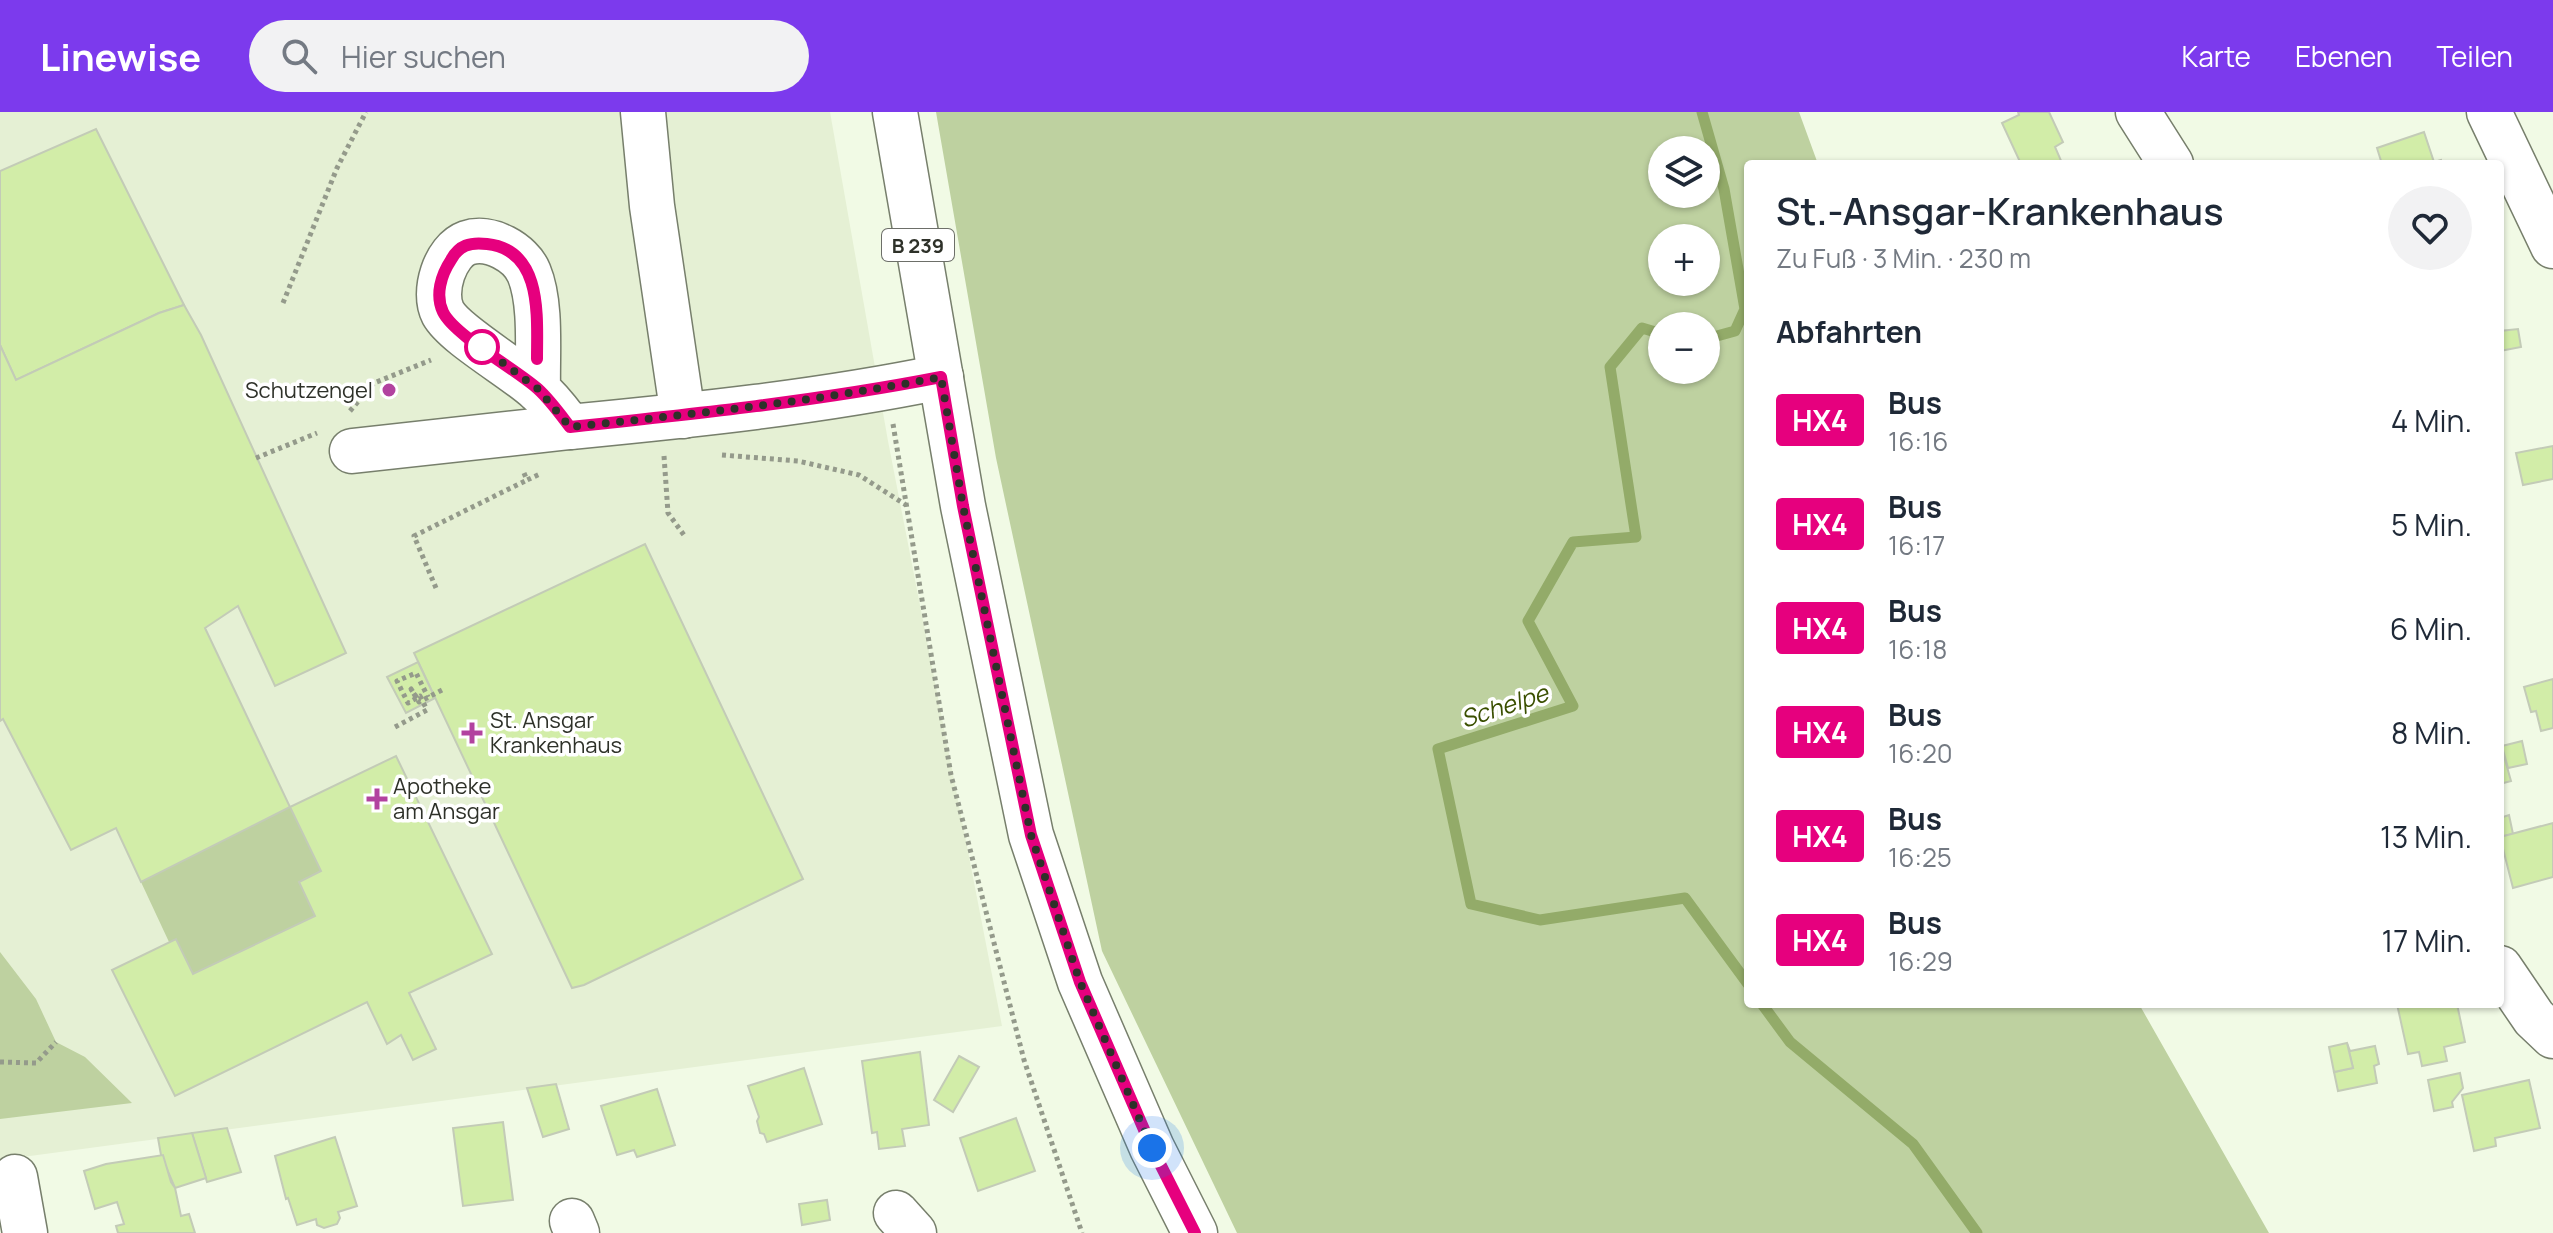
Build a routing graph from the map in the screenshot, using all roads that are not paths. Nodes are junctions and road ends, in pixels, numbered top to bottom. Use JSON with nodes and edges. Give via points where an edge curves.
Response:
{"nodes":[{"id":1,"x":643,"y":112,"type":"edge"},
{"id":2,"x":895,"y":112,"type":"edge"},
{"id":3,"x":2138,"y":112,"type":"edge"},
{"id":4,"x":2489,"y":112,"type":"edge"},
{"id":5,"x":2168,"y":160,"type":"edge"},
{"id":6,"x":2553,"y":246,"type":"edge"},
{"id":7,"x":941,"y":377,"type":"junction"},
{"id":8,"x":538,"y":389,"type":"dead end"},
{"id":9,"x":570,"y":427,"type":"junction"},
{"id":10,"x":350,"y":432,"type":"road end"},
{"id":11,"x":674,"y":434,"type":"junction"},
{"id":12,"x":2504,"y":974,"type":"edge"},
{"id":13,"x":2553,"y":1036,"type":"edge"},
{"id":14,"x":15,"y":1177,"type":"dead end"},
{"id":15,"x":25,"y":1233,"type":"edge"},
{"id":16,"x":1195,"y":1233,"type":"edge"}],
"edges":[{"from":1,"to":11,"type":"main road"},
{"from":2,"to":7,"type":"main road","number":"B 239"},
{"from":3,"to":5,"type":"main road"},
{"from":4,"to":6,"type":"main road"},
{"from":7,"to":11,"type":"main road"},
{"from":7,"to":16,"type":"main road","number":"B 239","via":[[1031,835],[1080,982]]},
{"from":8,"to":9,"type":"main road"},
{"from":9,"to":10,"type":"main road"},
{"from":9,"to":11,"type":"main road"},
{"from":12,"to":13,"type":"main road"},
{"from":14,"to":15,"type":"main road"}]}
